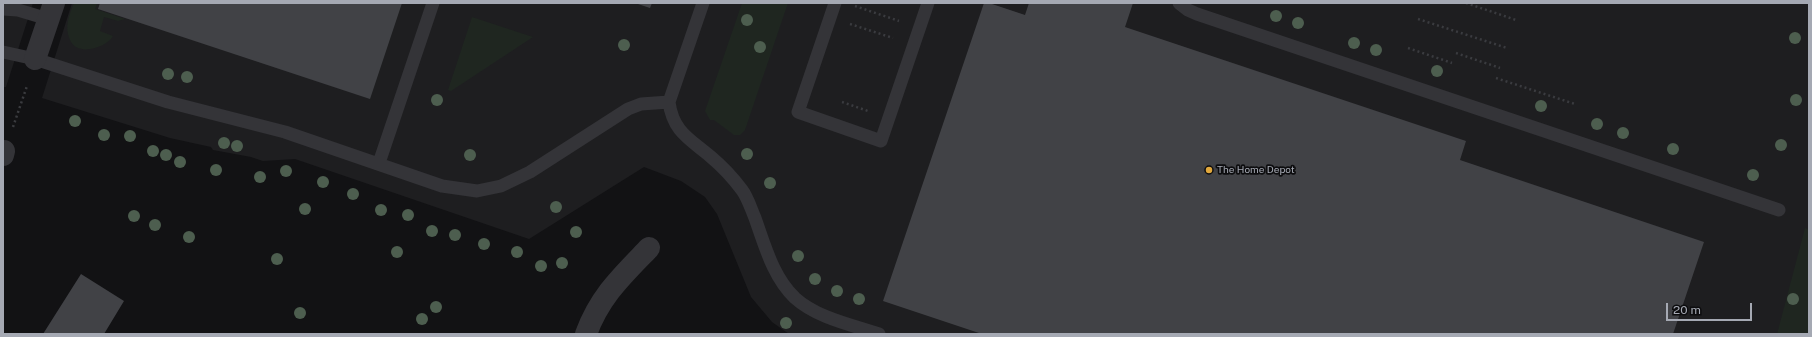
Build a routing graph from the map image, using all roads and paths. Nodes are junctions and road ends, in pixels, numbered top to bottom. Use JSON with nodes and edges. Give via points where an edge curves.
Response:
{"nodes":[{"id":1,"x":433,"y":3,"type":"edge"},
{"id":2,"x":703,"y":3,"type":"edge"},
{"id":3,"x":836,"y":3,"type":"edge"},
{"id":4,"x":928,"y":3,"type":"edge"},
{"id":5,"x":1179,"y":3,"type":"edge"},
{"id":6,"x":1466,"y":3,"type":"edge"},
{"id":7,"x":852,"y":6,"type":"dead end"},
{"id":8,"x":3,"y":9,"type":"edge"},
{"id":9,"x":51,"y":11,"type":"edge"},
{"id":10,"x":830,"y":18,"type":"junction"},
{"id":11,"x":1418,"y":19,"type":"dead end"},
{"id":12,"x":1516,"y":20,"type":"dead end"},
{"id":13,"x":920,"y":28,"type":"junction"},
{"id":14,"x":914,"y":45,"type":"junction"},
{"id":15,"x":1408,"y":48,"type":"dead end"},
{"id":16,"x":1507,"y":48,"type":"dead end"},
{"id":17,"x":3,"y":52,"type":"edge"},
{"id":18,"x":1456,"y":53,"type":"dead end"},
{"id":19,"x":35,"y":59,"type":"junction"},
{"id":20,"x":1452,"y":63,"type":"dead end"},
{"id":21,"x":1500,"y":68,"type":"dead end"},
{"id":22,"x":1496,"y":78,"type":"dead end"},
{"id":23,"x":27,"y":86,"type":"dead end"},
{"id":24,"x":806,"y":90,"type":"junction"},
{"id":25,"x":669,"y":102,"type":"junction"},
{"id":26,"x":1575,"y":104,"type":"dead end"},
{"id":27,"x":889,"y":118,"type":"junction"},
{"id":28,"x":4,"y":153,"type":"edge"},
{"id":29,"x":379,"y":163,"type":"junction"},
{"id":30,"x":1779,"y":210,"type":"dead end"},
{"id":31,"x":649,"y":248,"type":"dead end"},
{"id":32,"x":586,"y":334,"type":"edge"},
{"id":33,"x":878,"y":334,"type":"edge"}],
"edges":[{"from":1,"to":29,"type":"lane"},
{"from":2,"to":25,"type":"lane"},
{"from":3,"to":10,"type":"lane"},
{"from":4,"to":13,"type":"lane"},
{"from":5,"to":30,"type":"lane","via":[[1197,14]]},
{"from":6,"to":12,"type":"path"},
{"from":7,"to":13,"type":"path"},
{"from":8,"to":9,"type":"lane"},
{"from":9,"to":19,"type":"street"},
{"from":10,"to":14,"type":"path"},
{"from":10,"to":24,"type":"lane"},
{"from":11,"to":16,"type":"path"},
{"from":13,"to":14,"type":"lane"},
{"from":14,"to":27,"type":"lane"},
{"from":15,"to":20,"type":"path"},
{"from":17,"to":19,"type":"lane"},
{"from":18,"to":21,"type":"path"},
{"from":19,"to":29,"type":"lane","via":[[168,102],[285,132]]},
{"from":22,"to":26,"type":"path"},
{"from":23,"to":28,"type":"path"},
{"from":24,"to":27,"type":"path"},
{"from":24,"to":27,"type":"lane","via":[[798,112],[881,141]]},
{"from":25,"to":29,"type":"lane","via":[[641,104],[628,110],[530,172],[488,190],[442,186]]},
{"from":25,"to":33,"type":"lane","via":[[670,112],[679,130],[729,174],[744,193],[775,271],[788,291],[816,312]]},
{"from":31,"to":32,"type":"street","via":[[609,290],[596,309]]}]}
